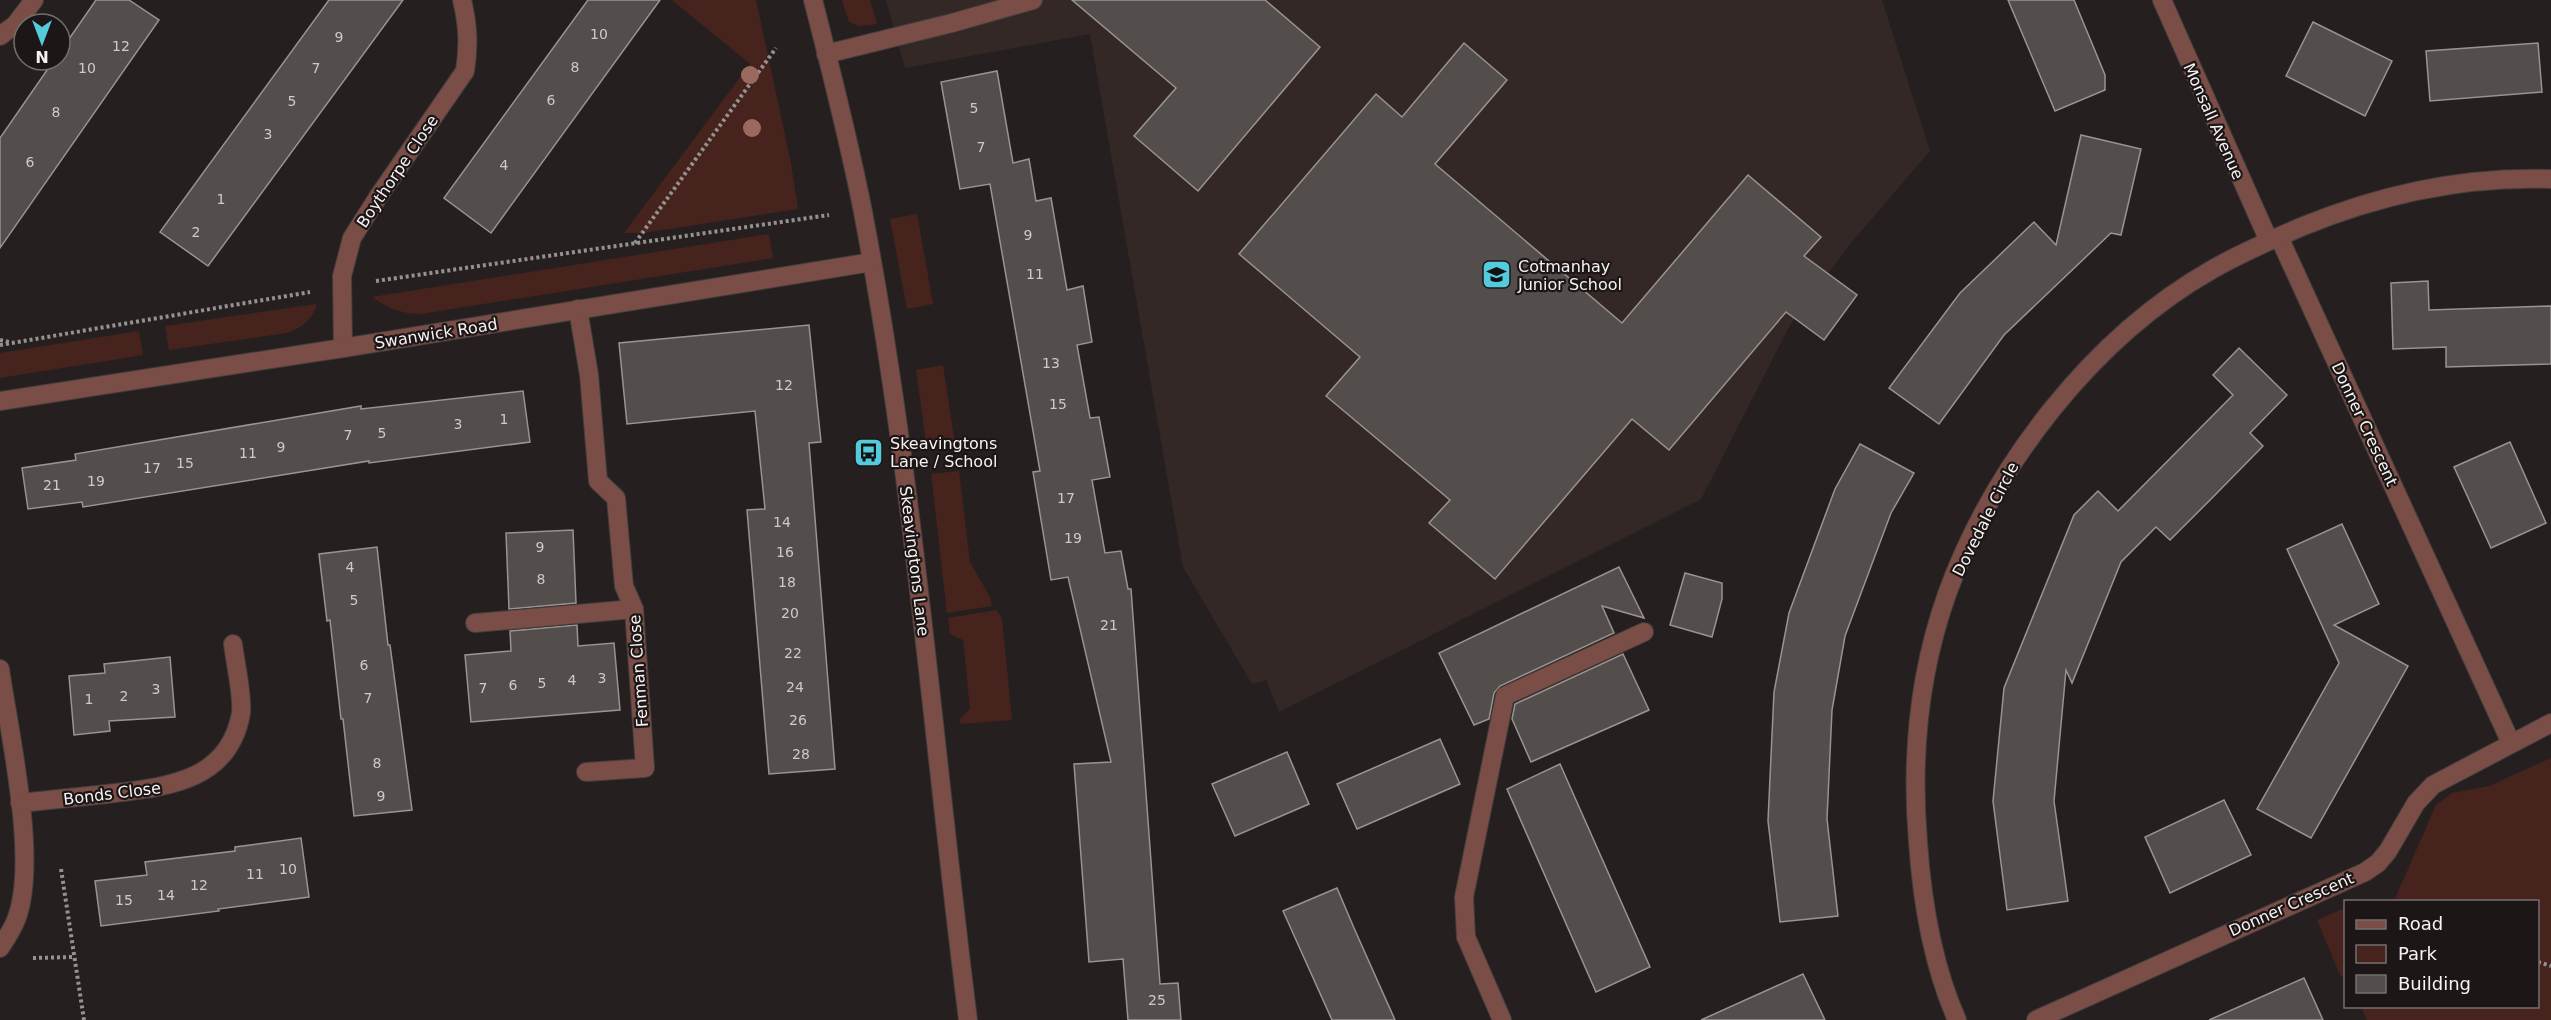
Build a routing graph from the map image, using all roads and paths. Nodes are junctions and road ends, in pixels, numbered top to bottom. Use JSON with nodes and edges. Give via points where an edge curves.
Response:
{"nodes":[{"id":1,"x":33,"y":0,"type":"edge"},
{"id":2,"x":462,"y":0,"type":"edge"},
{"id":3,"x":813,"y":0,"type":"edge"},
{"id":4,"x":1033,"y":0,"type":"edge"},
{"id":5,"x":2162,"y":0,"type":"edge"},
{"id":6,"x":0,"y":36,"type":"edge"},
{"id":7,"x":776,"y":48,"type":"dead end"},
{"id":8,"x":826,"y":54,"type":"junction"},
{"id":9,"x":2551,"y":179,"type":"edge"},
{"id":10,"x":862,"y":210,"type":"junction"},
{"id":11,"x":2274,"y":239,"type":"junction"},
{"id":12,"x":635,"y":244,"type":"junction"},
{"id":13,"x":872,"y":262,"type":"junction"},
{"id":14,"x":342,"y":286,"type":"junction"},
{"id":15,"x":578,"y":309,"type":"junction"},
{"id":16,"x":0,"y":340,"type":"edge"},
{"id":17,"x":13,"y":343,"type":"junction"},
{"id":18,"x":0,"y":345,"type":"edge"},
{"id":19,"x":343,"y":348,"type":"junction"},
{"id":20,"x":0,"y":400,"type":"edge"},
{"id":21,"x":634,"y":609,"type":"junction"},
{"id":22,"x":475,"y":623,"type":"dead end"},
{"id":23,"x":1644,"y":632,"type":"dead end"},
{"id":24,"x":233,"y":644,"type":"dead end"},
{"id":25,"x":0,"y":669,"type":"edge"},
{"id":26,"x":2551,"y":723,"type":"edge"},
{"id":27,"x":2511,"y":743,"type":"junction"},
{"id":28,"x":585,"y":772,"type":"dead end"},
{"id":29,"x":20,"y":803,"type":"junction"},
{"id":30,"x":25,"y":851,"type":"junction"},
{"id":31,"x":0,"y":948,"type":"edge"},
{"id":32,"x":84,"y":1020,"type":"edge"},
{"id":33,"x":968,"y":1020,"type":"edge"},
{"id":34,"x":1502,"y":1020,"type":"edge"},
{"id":35,"x":1957,"y":1020,"type":"edge"},
{"id":36,"x":2036,"y":1020,"type":"edge"}],
"edges":[{"from":1,"to":6,"type":"street","via":[[15,26]]},
{"from":2,"to":14,"type":"street","name":"Boythorpe Close","via":[[469,47],[465,71],[352,238]]},
{"from":3,"to":8,"type":"street","name":"Skeavingtons Lane"},
{"from":4,"to":8,"type":"street"},
{"from":5,"to":11,"type":"street","name":"Monsall Avenue"},
{"from":7,"to":12,"type":"path"},
{"from":8,"to":10,"type":"street","name":"Skeavingtons Lane"},
{"from":9,"to":11,"type":"street","name":"Dovedale Circle","via":[[2469,181],[2404,192],[2363,203]]},
{"from":10,"to":12,"type":"path"},
{"from":10,"to":13,"type":"street","name":"Skeavingtons Lane"},
{"from":11,"to":27,"type":"street","name":"Donner Crescent"},
{"from":11,"to":35,"type":"street","name":"Dovedale Circle","via":[[2213,268],[2168,298],[2085,371],[2008,470],[1947,594],[1921,697],[1915,808],[1931,930]]},
{"from":12,"to":14,"type":"path"},
{"from":13,"to":15,"type":"street","name":"Swanwick Road"},
{"from":13,"to":33,"type":"street","name":"Skeavingtons Lane","via":[[915,556]]},
{"from":14,"to":17,"type":"path"},
{"from":14,"to":19,"type":"street","name":"Boythorpe Close"},
{"from":15,"to":19,"type":"street","name":"Swanwick Road"},
{"from":15,"to":21,"type":"street","name":"Fenman Close","via":[[589,375],[598,481],[616,498],[624,586]]},
{"from":16,"to":17,"type":"path"},
{"from":17,"to":18,"type":"path"},
{"from":19,"to":20,"type":"street","name":"Swanwick Road"},
{"from":21,"to":22,"type":"street"},
{"from":21,"to":28,"type":"street","name":"Fenman Close","via":[[645,768]]},
{"from":23,"to":34,"type":"street","via":[[1505,696],[1464,897],[1466,937]]},
{"from":24,"to":29,"type":"street","name":"Bonds Close","via":[[241,712],[229,746],[210,767],[164,788]]},
{"from":25,"to":29,"type":"street"},
{"from":26,"to":27,"type":"street","name":"Donner Crescent"},
{"from":27,"to":36,"type":"street","name":"Donner Crescent","via":[[2433,785],[2416,803],[2388,851],[2365,872]]},
{"from":29,"to":30,"type":"street"},
{"from":30,"to":31,"type":"street","via":[[17,918]]},
{"from":30,"to":32,"type":"path","via":[[60,863]]}]}
